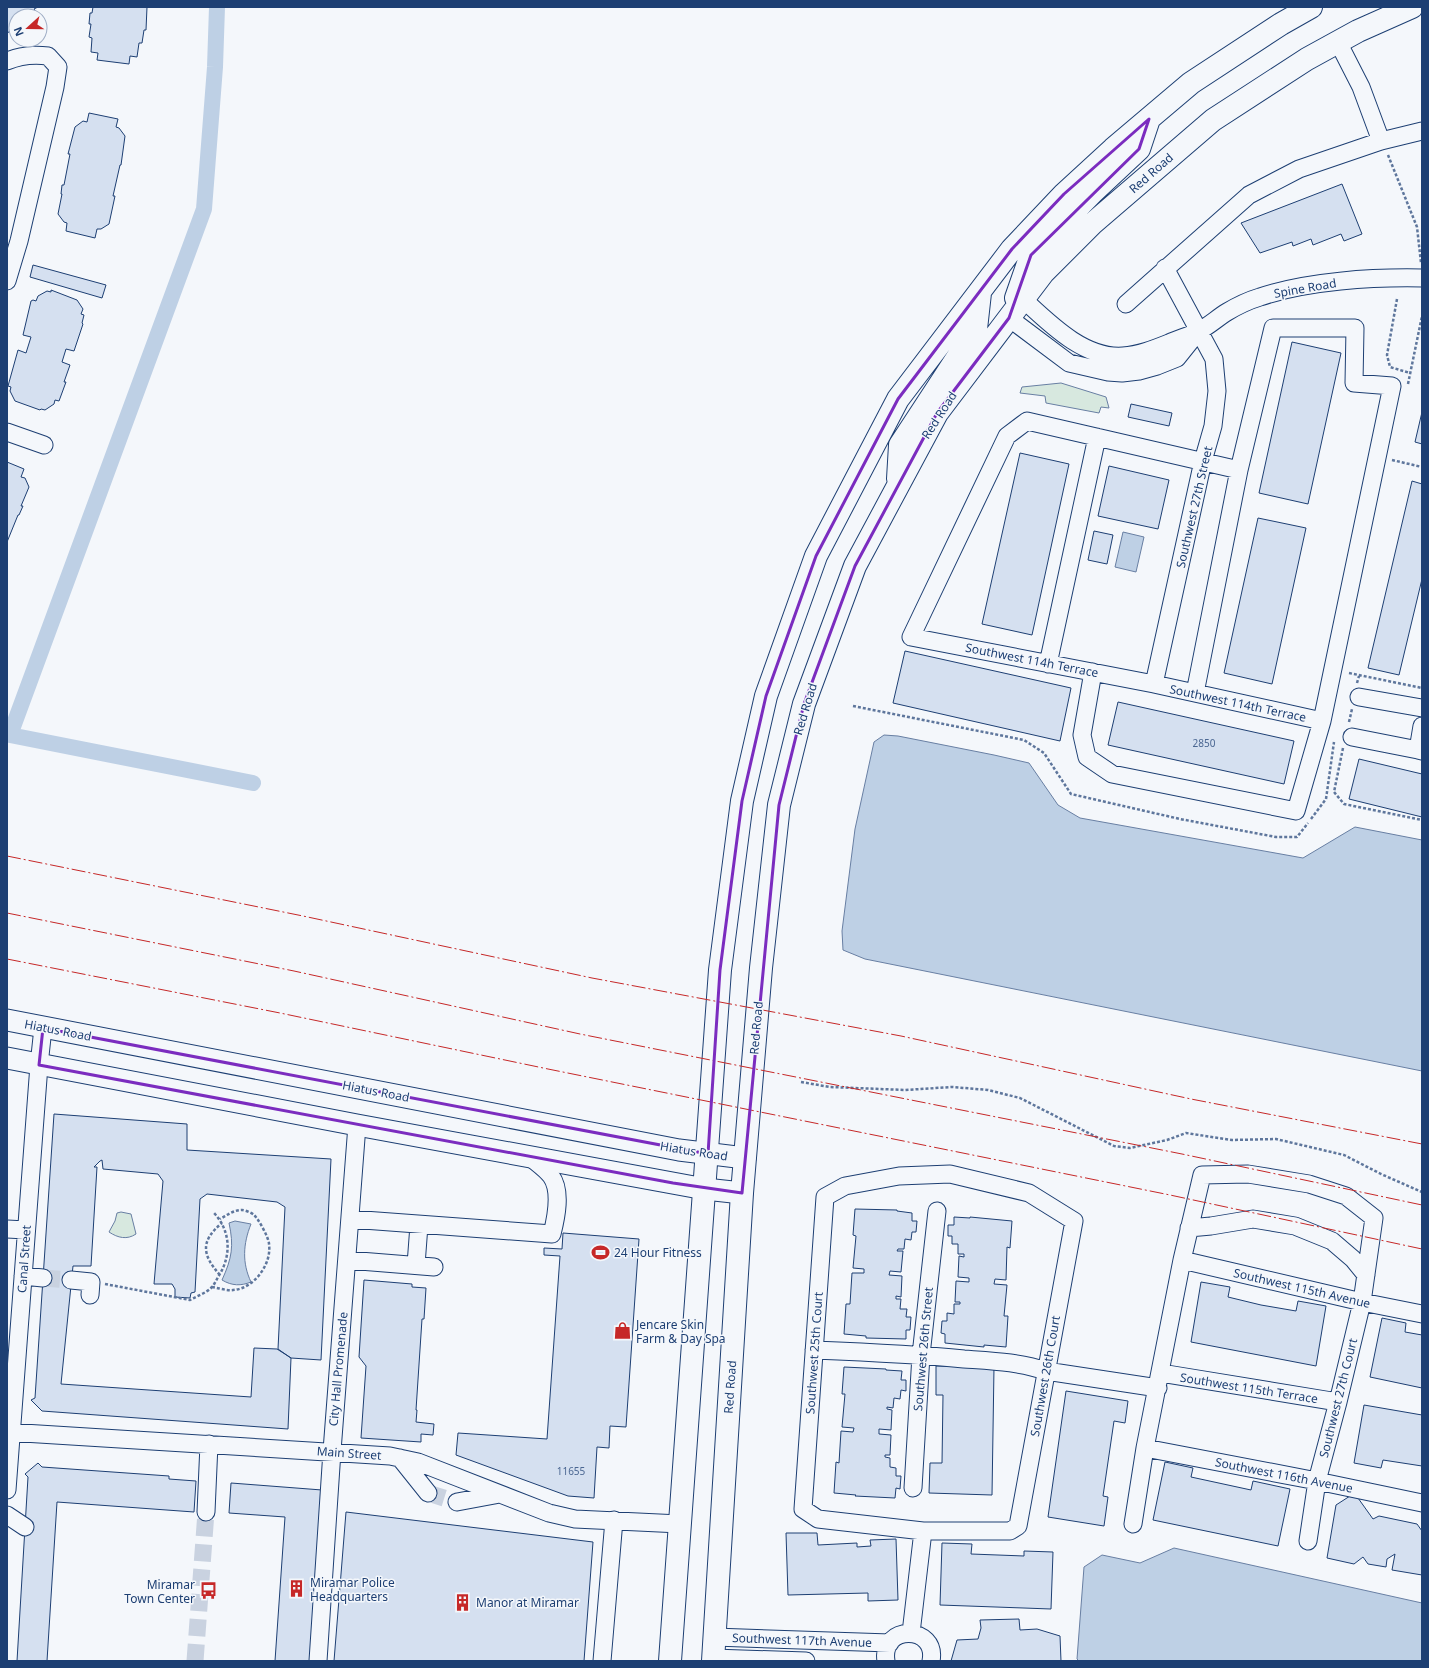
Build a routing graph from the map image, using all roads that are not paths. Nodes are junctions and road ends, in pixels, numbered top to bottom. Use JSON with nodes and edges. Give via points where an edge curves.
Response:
{"nodes":[{"id":1,"x":1311,"y":7,"type":"edge"},
{"id":2,"x":1412,"y":7,"type":"edge"},
{"id":3,"x":1338,"y":42,"type":"junction"},
{"id":4,"x":7,"y":61,"type":"edge"},
{"id":5,"x":1149,"y":119,"type":"junction"},
{"id":6,"x":1422,"y":131,"type":"edge"},
{"id":7,"x":1381,"y":141,"type":"junction"},
{"id":8,"x":1165,"y":268,"type":"junction"},
{"id":9,"x":1422,"y":278,"type":"edge"},
{"id":10,"x":7,"y":282,"type":"edge"},
{"id":11,"x":980,"y":291,"type":"junction"},
{"id":12,"x":1023,"y":299,"type":"junction"},
{"id":13,"x":1126,"y":304,"type":"dead end"},
{"id":14,"x":1009,"y":318,"type":"junction"},
{"id":15,"x":1198,"y":332,"type":"junction"},
{"id":16,"x":7,"y":432,"type":"edge"},
{"id":17,"x":1097,"y":437,"type":"junction"},
{"id":18,"x":44,"y":445,"type":"dead end"},
{"id":19,"x":1203,"y":461,"type":"junction"},
{"id":20,"x":1239,"y":470,"type":"junction"},
{"id":21,"x":898,"y":486,"type":"junction"},
{"id":22,"x":1048,"y":664,"type":"junction"},
{"id":23,"x":1093,"y":672,"type":"junction"},
{"id":24,"x":1154,"y":684,"type":"junction"},
{"id":25,"x":1195,"y":693,"type":"junction"},
{"id":26,"x":1356,"y":697,"type":"road end"},
{"id":27,"x":1422,"y":708,"type":"edge"},
{"id":28,"x":1322,"y":721,"type":"junction"},
{"id":29,"x":1422,"y":726,"type":"edge"},
{"id":30,"x":1348,"y":734,"type":"road end"},
{"id":31,"x":1420,"y":750,"type":"edge"},
{"id":32,"x":7,"y":1020,"type":"edge"},
{"id":33,"x":43,"y":1028,"type":"junction"},
{"id":34,"x":7,"y":1058,"type":"edge"},
{"id":35,"x":39,"y":1065,"type":"junction"},
{"id":36,"x":357,"y":1125,"type":"junction"},
{"id":37,"x":708,"y":1154,"type":"junction"},
{"id":38,"x":530,"y":1157,"type":"junction"},
{"id":39,"x":745,"y":1158,"type":"junction"},
{"id":40,"x":705,"y":1188,"type":"junction"},
{"id":41,"x":742,"y":1193,"type":"junction"},
{"id":42,"x":825,"y":1197,"type":"joint"},
{"id":43,"x":937,"y":1211,"type":"dead end"},
{"id":44,"x":350,"y":1219,"type":"junction"},
{"id":45,"x":419,"y":1225,"type":"junction"},
{"id":46,"x":1189,"y":1228,"type":"junction"},
{"id":47,"x":7,"y":1229,"type":"edge"},
{"id":48,"x":26,"y":1230,"type":"junction"},
{"id":49,"x":347,"y":1260,"type":"junction"},
{"id":50,"x":1182,"y":1260,"type":"junction"},
{"id":51,"x":416,"y":1265,"type":"junction"},
{"id":52,"x":434,"y":1267,"type":"dead end"},
{"id":53,"x":1366,"y":1275,"type":"junction"},
{"id":54,"x":23,"y":1276,"type":"junction"},
{"id":55,"x":43,"y":1278,"type":"tunnel mouth"},
{"id":56,"x":71,"y":1280,"type":"tunnel mouth"},
{"id":57,"x":90,"y":1288,"type":"road end"},
{"id":58,"x":1362,"y":1302,"type":"junction"},
{"id":59,"x":1422,"y":1314,"type":"edge"},
{"id":60,"x":814,"y":1350,"type":"junction"},
{"id":61,"x":921,"y":1355,"type":"junction"},
{"id":62,"x":1046,"y":1371,"type":"junction"},
{"id":63,"x":1159,"y":1381,"type":"junction"},
{"id":64,"x":1338,"y":1402,"type":"junction"},
{"id":65,"x":9,"y":1432,"type":"edge"},
{"id":66,"x":209,"y":1444,"type":"junction"},
{"id":67,"x":1145,"y":1448,"type":"junction"},
{"id":68,"x":332,"y":1451,"type":"junction"},
{"id":69,"x":400,"y":1458,"type":"junction"},
{"id":70,"x":1317,"y":1481,"type":"junction"},
{"id":71,"x":913,"y":1488,"type":"dead end"},
{"id":72,"x":7,"y":1490,"type":"edge"},
{"id":73,"x":428,"y":1493,"type":"tunnel mouth"},
{"id":74,"x":500,"y":1494,"type":"junction"},
{"id":75,"x":457,"y":1502,"type":"tunnel mouth"},
{"id":76,"x":1422,"y":1503,"type":"edge"},
{"id":77,"x":206,"y":1512,"type":"tunnel mouth"},
{"id":78,"x":7,"y":1515,"type":"edge"},
{"id":79,"x":614,"y":1520,"type":"junction"},
{"id":80,"x":680,"y":1524,"type":"junction"},
{"id":81,"x":1133,"y":1524,"type":"dead end"},
{"id":82,"x":25,"y":1527,"type":"dead end"},
{"id":83,"x":922,"y":1531,"type":"junction"},
{"id":84,"x":1308,"y":1541,"type":"dead end"},
{"id":85,"x":911,"y":1633,"type":"junction"},
{"id":86,"x":890,"y":1643,"type":"junction"},
{"id":87,"x":714,"y":1652,"type":"edge"},
{"id":88,"x":318,"y":1661,"type":"edge"},
{"id":89,"x":602,"y":1661,"type":"edge"},
{"id":90,"x":670,"y":1661,"type":"edge"},
{"id":91,"x":806,"y":1661,"type":"edge"},
{"id":92,"x":886,"y":1661,"type":"edge"},
{"id":93,"x":931,"y":1661,"type":"edge"}],
"edges":[{"from":1,"to":5,"type":"highway","via":[[1191,83]]},
{"from":2,"to":3,"type":"highway","name":"Red Road"},
{"from":3,"to":7,"type":"street","via":[[1361,87]]},
{"from":3,"to":12,"type":"highway","name":"Red Road","via":[[1213,120],[1092,224],[1043,273]]},
{"from":4,"to":10,"type":"street","via":[[17,56],[35,54],[48,56],[58,67],[56,87]]},
{"from":5,"to":11,"type":"highway","via":[[1064,194],[1012,249]]},
{"from":5,"to":14,"type":"highway","via":[[1139,149],[1031,255]]},
{"from":6,"to":7,"type":"street"},
{"from":7,"to":8,"type":"street","via":[[1299,169],[1249,194]]},
{"from":8,"to":13,"type":"street"},
{"from":8,"to":15,"type":"street","name":"Southwest 27th Street"},
{"from":9,"to":15,"type":"street","name":"Spine Road","via":[[1359,279],[1287,289],[1259,297],[1229,311]]},
{"from":11,"to":21,"type":"highway","via":[[976,330],[900,445]]},
{"from":11,"to":37,"type":"highway","via":[[898,399],[816,556],[766,696],[741,808],[720,970]]},
{"from":12,"to":14,"type":"highway","name":"Red Road"},
{"from":12,"to":15,"type":"street","name":"Spine Road","via":[[1070,339],[1106,355],[1121,356],[1153,350]]},
{"from":14,"to":15,"type":"street","name":"Spine Road","via":[[1069,363],[1108,372],[1139,371],[1177,358]]},
{"from":14,"to":21,"type":"highway","name":"Red Road","via":[[937,413]]},
{"from":15,"to":19,"type":"street","name":"Southwest 27th Street","via":[[1214,359],[1217,391],[1213,426]]},
{"from":16,"to":18,"type":"street"},
{"from":17,"to":19,"type":"street"},
{"from":17,"to":22,"type":"street"},
{"from":17,"to":22,"type":"street","name":"Southwest 114h Terrace","via":[[1027,421],[1007,436],[911,637]]},
{"from":19,"to":20,"type":"street"},
{"from":19,"to":24,"type":"street","name":"Southwest 27th Street"},
{"from":20,"to":25,"type":"street"},
{"from":20,"to":28,"type":"street","via":[[1273,328],[1355,328],[1354,383],[1392,386]]},
{"from":21,"to":39,"type":"highway","name":"Red Road","via":[[855,566],[804,704],[779,805],[761,968]]},
{"from":22,"to":23,"type":"street","name":"Southwest 114h Terrace"},
{"from":23,"to":24,"type":"street","name":"Southwest 114h Terrace"},
{"from":23,"to":28,"type":"street","via":[[1082,735],[1087,757],[1112,774],[1296,812]]},
{"from":24,"to":25,"type":"street","name":"Southwest 114th Terrace"},
{"from":25,"to":28,"type":"street","name":"Southwest 114th Terrace"},
{"from":26,"to":27,"type":"street"},
{"from":29,"to":31,"type":"street"},
{"from":30,"to":31,"type":"street"},
{"from":32,"to":33,"type":"main road","name":"Hiatus Road"},
{"from":33,"to":35,"type":"street","name":"Canal Street"},
{"from":33,"to":37,"type":"main road","name":"Hiatus Road"},
{"from":34,"to":35,"type":"main road"},
{"from":35,"to":36,"type":"main road"},
{"from":35,"to":48,"type":"street","name":"Canal Street"},
{"from":36,"to":38,"type":"main road"},
{"from":36,"to":44,"type":"street","name":"City Hall Promenade"},
{"from":37,"to":39,"type":"main road","name":"Hiatus Road"},
{"from":37,"to":40,"type":"highway"},
{"from":38,"to":40,"type":"main road"},
{"from":38,"to":45,"type":"street","via":[[554,1182],[557,1212],[552,1234]]},
{"from":39,"to":41,"type":"highway","name":"Red Road"},
{"from":40,"to":41,"type":"main road"},
{"from":40,"to":80,"type":"highway"},
{"from":41,"to":87,"type":"highway","name":"Red Road"},
{"from":42,"to":60,"type":"street","name":"Southwest 25th Court"},
{"from":42,"to":62,"type":"street","name":"Southwest 26th Court","via":[[845,1186],[899,1176],[950,1174],[1029,1193],[1074,1222]]},
{"from":43,"to":61,"type":"street","name":"Southwest 26th Street"},
{"from":44,"to":45,"type":"street"},
{"from":44,"to":49,"type":"street","name":"City Hall Promenade"},
{"from":45,"to":51,"type":"street"},
{"from":46,"to":50,"type":"street"},
{"from":46,"to":53,"type":"street","via":[[1253,1219],[1295,1226],[1332,1241],[1353,1258]]},
{"from":46,"to":53,"type":"street","name":"Southwest 27th Court","via":[[1202,1176],[1248,1174],[1309,1184],[1346,1196],[1374,1218]]},
{"from":47,"to":48,"type":"street"},
{"from":48,"to":54,"type":"street","name":"Canal Street"},
{"from":49,"to":51,"type":"street"},
{"from":49,"to":68,"type":"street","name":"City Hall Promenade"},
{"from":50,"to":58,"type":"street","name":"Southwest 115th Avenue"},
{"from":50,"to":63,"type":"street"},
{"from":51,"to":52,"type":"street"},
{"from":53,"to":58,"type":"street","name":"Southwest 27th Court"},
{"from":54,"to":55,"type":"street"},
{"from":54,"to":65,"type":"street","name":"Canal Street"},
{"from":56,"to":57,"type":"street"},
{"from":58,"to":59,"type":"street","name":"Southwest 115th Avenue"},
{"from":58,"to":64,"type":"street","name":"Southwest 27th Court"},
{"from":60,"to":61,"type":"street","name":"Southwest 115th Terrace"},
{"from":60,"to":83,"type":"street","name":"Southwest 25th Court","via":[[803,1508],[818,1519]]},
{"from":61,"to":62,"type":"street","name":"Southwest 115th Terrace","via":[[1010,1363]]},
{"from":61,"to":71,"type":"street","name":"Southwest 26th Street"},
{"from":62,"to":63,"type":"street","name":"Southwest 115th Terrace"},
{"from":62,"to":83,"type":"street","name":"Southwest 26th Court","via":[[1018,1526],[1010,1531]]},
{"from":63,"to":64,"type":"street","name":"Southwest 115th Terrace"},
{"from":63,"to":67,"type":"street"},
{"from":64,"to":70,"type":"street","name":"Southwest 27th Court"},
{"from":65,"to":66,"type":"street","name":"Main Street"},
{"from":65,"to":72,"type":"street","name":"Canal Street"},
{"from":66,"to":68,"type":"street","name":"Main Street"},
{"from":66,"to":77,"type":"street"},
{"from":67,"to":70,"type":"street","name":"Southwest 116th Avenue"},
{"from":67,"to":81,"type":"street"},
{"from":68,"to":69,"type":"street","name":"Main Street"},
{"from":68,"to":88,"type":"street","name":"City Hall Promenade"},
{"from":69,"to":73,"type":"street"},
{"from":69,"to":74,"type":"street","name":"Main Street","via":[[418,1462]]},
{"from":70,"to":76,"type":"street","name":"Southwest 116th Avenue"},
{"from":70,"to":84,"type":"street","name":"Southwest 27th Court"},
{"from":74,"to":75,"type":"street"},
{"from":74,"to":79,"type":"street","name":"Main Street","via":[[549,1513],[575,1519]]},
{"from":78,"to":82,"type":"street"},
{"from":79,"to":80,"type":"street","name":"Main Street"},
{"from":79,"to":89,"type":"street"},
{"from":80,"to":90,"type":"highway"},
{"from":83,"to":85,"type":"street"},
{"from":85,"to":86,"type":"street","via":[[899,1635]]},
{"from":85,"to":93,"type":"street","via":[[924,1639],[929,1645]]},
{"from":86,"to":87,"type":"street","name":"Southwest 117th Avenue"},
{"from":86,"to":92,"type":"street"},
{"from":87,"to":91,"type":"street","name":"Southwest 117th Avenue"}]}
